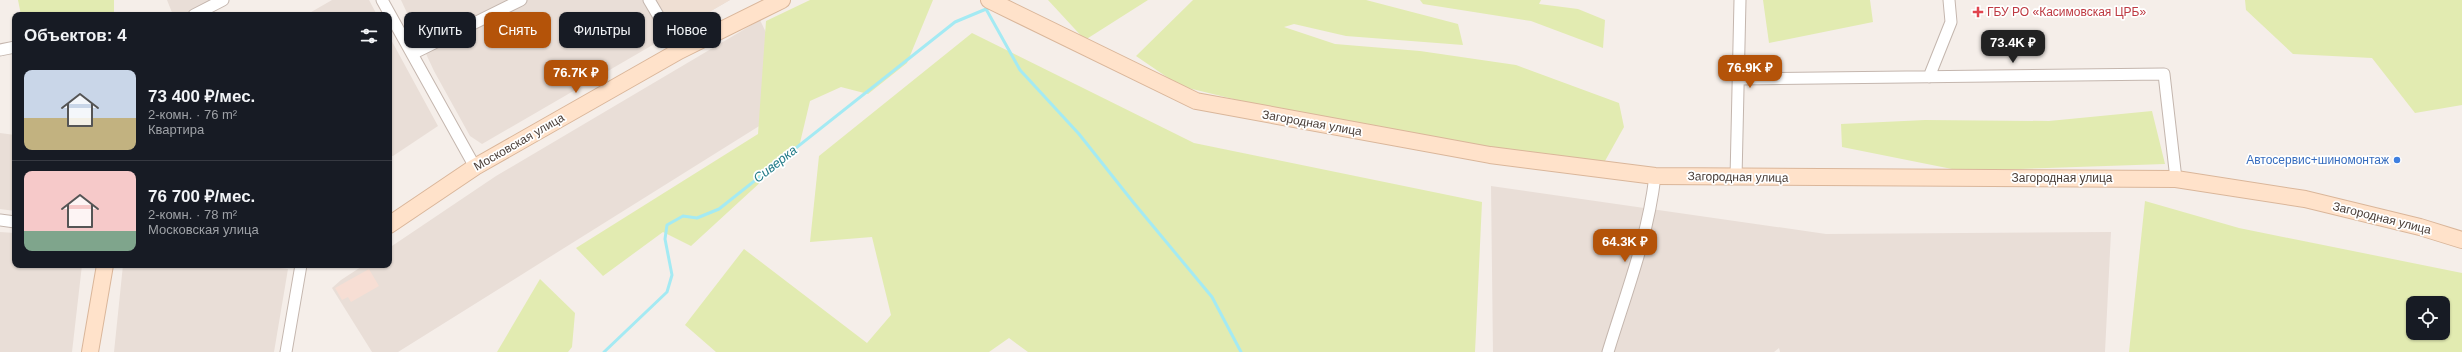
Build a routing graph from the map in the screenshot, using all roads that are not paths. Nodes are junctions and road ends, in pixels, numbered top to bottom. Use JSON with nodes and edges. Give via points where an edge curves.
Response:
{"nodes":[{"id":1,"x":223,"y":0,"type":"edge"},
{"id":2,"x":382,"y":0,"type":"edge"},
{"id":3,"x":521,"y":0,"type":"edge"},
{"id":4,"x":649,"y":0,"type":"edge"},
{"id":5,"x":782,"y":0,"type":"edge"},
{"id":6,"x":989,"y":0,"type":"edge"},
{"id":7,"x":1740,"y":0,"type":"edge"},
{"id":8,"x":1949,"y":0,"type":"edge"},
{"id":9,"x":200,"y":12,"type":"edge"},
{"id":10,"x":389,"y":12,"type":"edge"},
{"id":11,"x":392,"y":18,"type":"edge"},
{"id":12,"x":12,"y":48,"type":"edge"},
{"id":13,"x":0,"y":50,"type":"edge"},
{"id":14,"x":679,"y":51,"type":"junction"},
{"id":15,"x":412,"y":54,"type":"junction"},
{"id":16,"x":1929,"y":77,"type":"junction"},
{"id":17,"x":1739,"y":79,"type":"junction"},
{"id":18,"x":475,"y":167,"type":"junction"},
{"id":19,"x":1656,"y":176,"type":"junction"},
{"id":20,"x":1736,"y":178,"type":"junction"},
{"id":21,"x":2176,"y":179,"type":"junction"},
{"id":22,"x":0,"y":220,"type":"edge"},
{"id":23,"x":12,"y":222,"type":"edge"},
{"id":24,"x":392,"y":223,"type":"edge"},
{"id":25,"x":2462,"y":240,"type":"edge"},
{"id":26,"x":104,"y":268,"type":"edge"},
{"id":27,"x":300,"y":268,"type":"edge"},
{"id":28,"x":90,"y":352,"type":"edge"},
{"id":29,"x":286,"y":352,"type":"edge"},
{"id":30,"x":1608,"y":352,"type":"edge"}],
"edges":[{"from":1,"to":9,"type":"street"},
{"from":2,"to":10,"type":"street"},
{"from":3,"to":15,"type":"street"},
{"from":4,"to":14,"type":"street"},
{"from":5,"to":14,"type":"main road","name":"Московская улица"},
{"from":6,"to":19,"type":"main road","name":"Загородная улица","via":[[1196,101],[1490,155]]},
{"from":7,"to":17,"type":"street"},
{"from":8,"to":16,"type":"street","via":[[1951,22]]},
{"from":11,"to":15,"type":"street"},
{"from":12,"to":13,"type":"street"},
{"from":14,"to":18,"type":"main road","name":"Московская улица"},
{"from":15,"to":18,"type":"street"},
{"from":16,"to":17,"type":"street"},
{"from":16,"to":21,"type":"street","via":[[2164,74]]},
{"from":17,"to":20,"type":"street"},
{"from":18,"to":24,"type":"main road","name":"Московская улица"},
{"from":19,"to":20,"type":"main road","name":"Загородная улица"},
{"from":19,"to":30,"type":"street","via":[[1649,219],[1632,283]]},
{"from":20,"to":21,"type":"main road","name":"Загородная улица"},
{"from":21,"to":25,"type":"main road","name":"Загородная улица","via":[[2304,199],[2420,227]]},
{"from":22,"to":23,"type":"street"},
{"from":26,"to":28,"type":"main road"},
{"from":27,"to":29,"type":"street"}]}
